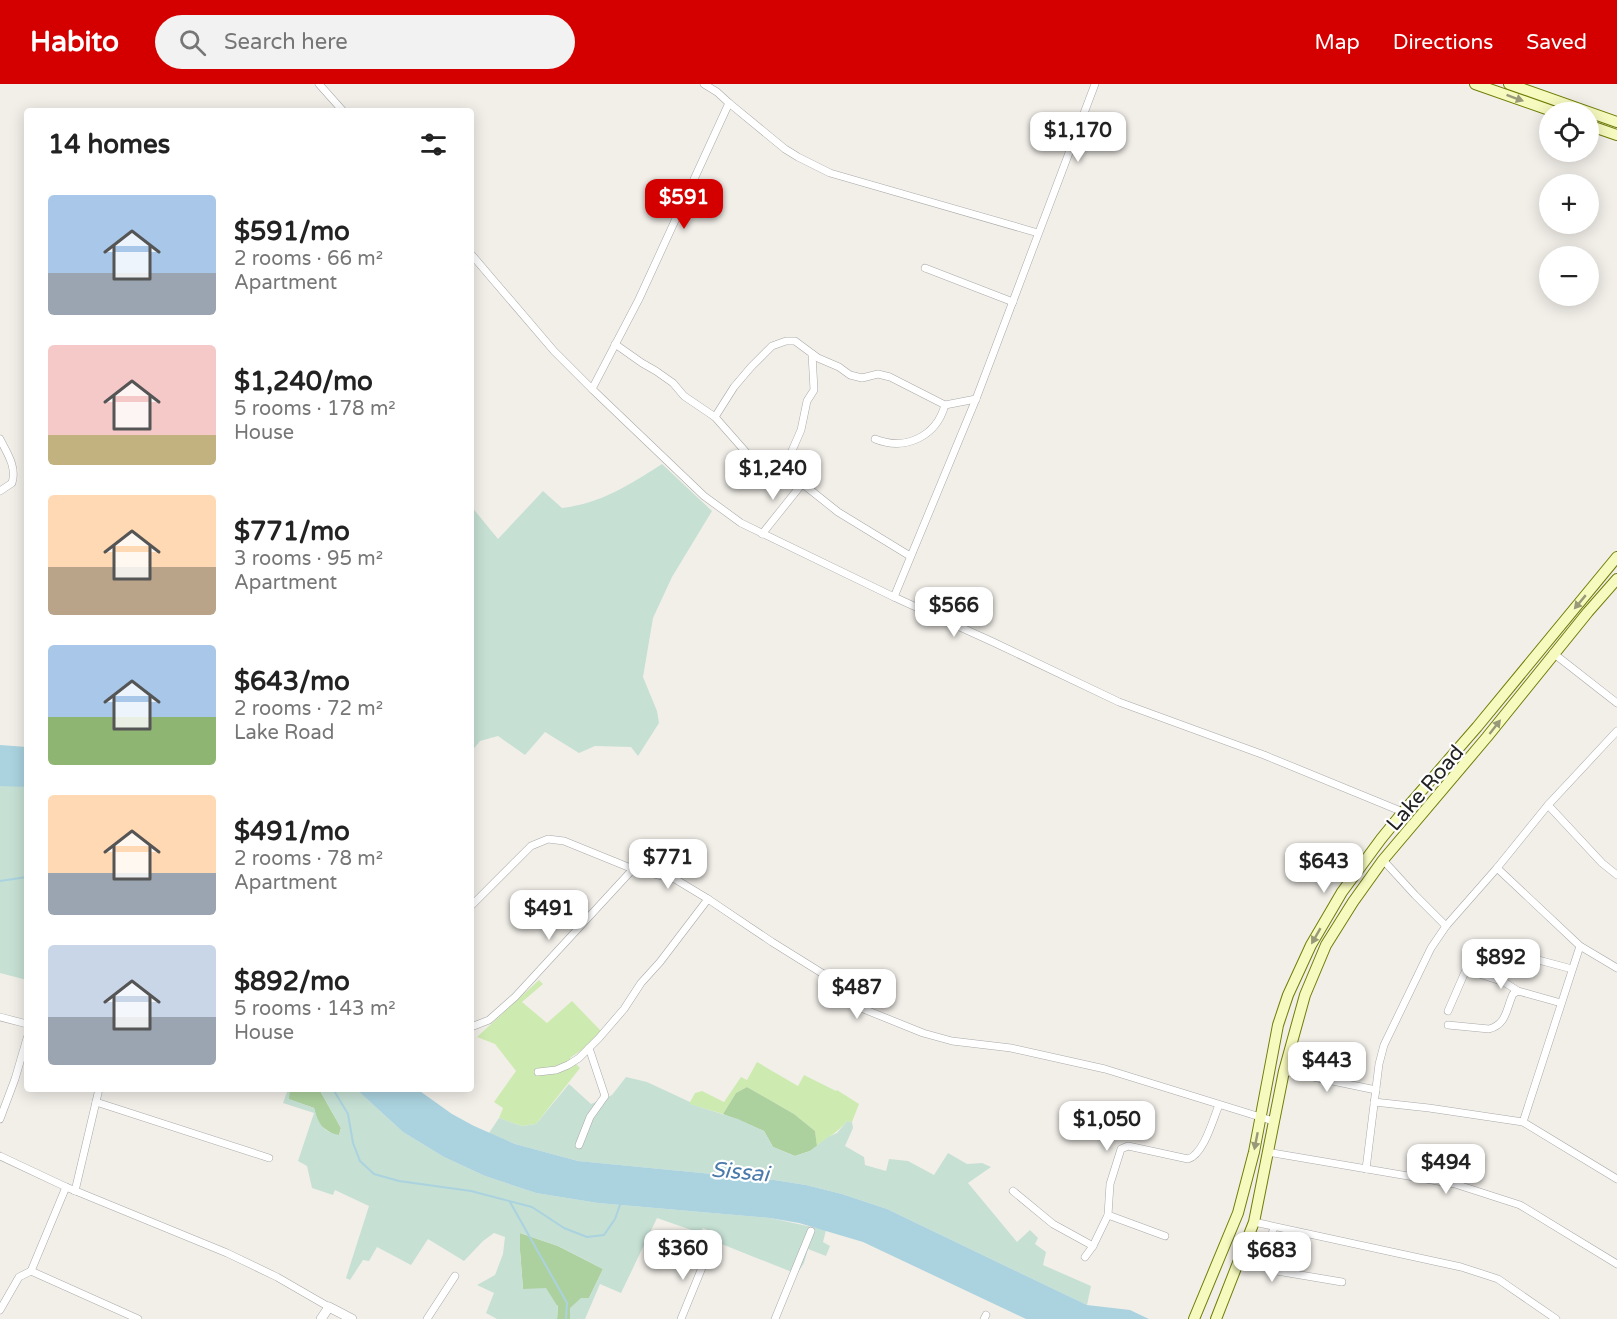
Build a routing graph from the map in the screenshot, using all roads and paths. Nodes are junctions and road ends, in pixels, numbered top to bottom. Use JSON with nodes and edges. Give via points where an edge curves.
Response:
{"nodes":[{"id":1,"x":319,"y":84,"type":"edge"},
{"id":2,"x":704,"y":84,"type":"edge"},
{"id":3,"x":1095,"y":84,"type":"edge"},
{"id":4,"x":1475,"y":84,"type":"edge"},
{"id":5,"x":1509,"y":84,"type":"edge"},
{"id":6,"x":729,"y":103,"type":"junction"},
{"id":7,"x":1539,"y":106,"type":"edge"},
{"id":8,"x":340,"y":108,"type":"edge"},
{"id":9,"x":1617,"y":122,"type":"edge"},
{"id":10,"x":1599,"y":128,"type":"edge"},
{"id":11,"x":1617,"y":135,"type":"edge"},
{"id":12,"x":1038,"y":233,"type":"junction"},
{"id":13,"x":474,"y":258,"type":"edge"},
{"id":14,"x":925,"y":268,"type":"dead end"},
{"id":15,"x":1013,"y":302,"type":"junction"},
{"id":16,"x":615,"y":344,"type":"junction"},
{"id":17,"x":812,"y":354,"type":"junction"},
{"id":18,"x":592,"y":389,"type":"junction"},
{"id":19,"x":976,"y":399,"type":"junction"},
{"id":20,"x":945,"y":405,"type":"junction"},
{"id":21,"x":715,"y":417,"type":"junction"},
{"id":22,"x":0,"y":439,"type":"edge"},
{"id":23,"x":875,"y":439,"type":"dead end"},
{"id":24,"x":784,"y":469,"type":"junction"},
{"id":25,"x":802,"y":484,"type":"junction"},
{"id":26,"x":0,"y":491,"type":"edge"},
{"id":27,"x":762,"y":534,"type":"junction"},
{"id":28,"x":910,"y":556,"type":"junction"},
{"id":29,"x":1617,"y":556,"type":"edge"},
{"id":30,"x":1617,"y":579,"type":"edge"},
{"id":31,"x":894,"y":597,"type":"junction"},
{"id":32,"x":1553,"y":653,"type":"junction"},
{"id":33,"x":1617,"y":703,"type":"edge"},
{"id":34,"x":1617,"y":731,"type":"edge"},
{"id":35,"x":1548,"y":805,"type":"junction"},
{"id":36,"x":1403,"y":812,"type":"junction"},
{"id":37,"x":1383,"y":860,"type":"junction"},
{"id":38,"x":633,"y":868,"type":"junction"},
{"id":39,"x":1497,"y":868,"type":"junction"},
{"id":40,"x":1617,"y":874,"type":"edge"},
{"id":41,"x":708,"y":899,"type":"junction"},
{"id":42,"x":474,"y":903,"type":"edge"},
{"id":43,"x":1446,"y":926,"type":"junction"},
{"id":44,"x":1486,"y":946,"type":"dead end"},
{"id":45,"x":1580,"y":946,"type":"junction"},
{"id":46,"x":1617,"y":968,"type":"edge"},
{"id":47,"x":1572,"y":969,"type":"junction"},
{"id":48,"x":1518,"y":991,"type":"junction"},
{"id":49,"x":1561,"y":1003,"type":"junction"},
{"id":50,"x":1448,"y":1011,"type":"dead end"},
{"id":51,"x":0,"y":1017,"type":"edge"},
{"id":52,"x":24,"y":1023,"type":"edge"},
{"id":53,"x":1448,"y":1025,"type":"dead end"},
{"id":54,"x":474,"y":1026,"type":"edge"},
{"id":55,"x":24,"y":1048,"type":"edge"},
{"id":56,"x":589,"y":1048,"type":"junction"},
{"id":57,"x":1284,"y":1071,"type":"junction"},
{"id":58,"x":538,"y":1072,"type":"dead end"},
{"id":59,"x":1376,"y":1090,"type":"junction"},
{"id":60,"x":98,"y":1092,"type":"edge"},
{"id":61,"x":96,"y":1102,"type":"junction"},
{"id":62,"x":1374,"y":1102,"type":"junction"},
{"id":63,"x":1219,"y":1105,"type":"junction"},
{"id":64,"x":1261,"y":1117,"type":"junction"},
{"id":65,"x":0,"y":1119,"type":"edge"},
{"id":66,"x":1273,"y":1121,"type":"junction"},
{"id":67,"x":1523,"y":1122,"type":"junction"},
{"id":68,"x":579,"y":1145,"type":"dead end"},
{"id":69,"x":1267,"y":1152,"type":"junction"},
{"id":70,"x":0,"y":1156,"type":"edge"},
{"id":71,"x":269,"y":1158,"type":"dead end"},
{"id":72,"x":1365,"y":1169,"type":"junction"},
{"id":73,"x":1617,"y":1179,"type":"edge"},
{"id":74,"x":66,"y":1187,"type":"junction"},
{"id":75,"x":75,"y":1191,"type":"junction"},
{"id":76,"x":1013,"y":1191,"type":"dead end"},
{"id":77,"x":1107,"y":1215,"type":"junction"},
{"id":78,"x":1254,"y":1222,"type":"junction"},
{"id":79,"x":1274,"y":1227,"type":"junction"},
{"id":80,"x":811,"y":1231,"type":"dead end"},
{"id":81,"x":1165,"y":1236,"type":"dead end"},
{"id":82,"x":1093,"y":1246,"type":"junction"},
{"id":83,"x":708,"y":1253,"type":"dead end"},
{"id":84,"x":1085,"y":1257,"type":"dead end"},
{"id":85,"x":1617,"y":1264,"type":"edge"},
{"id":86,"x":31,"y":1271,"type":"junction"},
{"id":87,"x":455,"y":1276,"type":"dead end"},
{"id":88,"x":1342,"y":1282,"type":"dead end"},
{"id":89,"x":329,"y":1307,"type":"junction"},
{"id":90,"x":0,"y":1310,"type":"edge"},
{"id":91,"x":138,"y":1319,"type":"edge"},
{"id":92,"x":321,"y":1319,"type":"edge"},
{"id":93,"x":352,"y":1319,"type":"edge"},
{"id":94,"x":427,"y":1319,"type":"edge"},
{"id":95,"x":681,"y":1319,"type":"edge"},
{"id":96,"x":775,"y":1319,"type":"edge"},
{"id":97,"x":1194,"y":1319,"type":"edge"},
{"id":98,"x":1216,"y":1319,"type":"edge"},
{"id":99,"x":1556,"y":1319,"type":"edge"}],
"edges":[{"from":1,"to":8,"type":"street"},
{"from":2,"to":6,"type":"street"},
{"from":3,"to":12,"type":"street"},
{"from":4,"to":7,"type":"main road","one_way":true},
{"from":5,"to":9,"type":"main road"},
{"from":6,"to":12,"type":"street","via":[[785,148],[830,173]]},
{"from":6,"to":16,"type":"street"},
{"from":10,"to":11,"type":"main road"},
{"from":12,"to":15,"type":"street"},
{"from":13,"to":18,"type":"street"},
{"from":14,"to":15,"type":"street"},
{"from":15,"to":19,"type":"street"},
{"from":16,"to":18,"type":"street"},
{"from":16,"to":21,"type":"street"},
{"from":17,"to":20,"type":"street","via":[[850,375],[890,377]]},
{"from":17,"to":21,"type":"street","via":[[795,341],[772,346],[734,387]]},
{"from":17,"to":24,"type":"street","via":[[814,390]]},
{"from":18,"to":27,"type":"street","via":[[704,496],[741,524]]},
{"from":19,"to":20,"type":"street"},
{"from":19,"to":28,"type":"street"},
{"from":20,"to":23,"type":"street","via":[[938,423],[913,442],[887,444]]},
{"from":21,"to":24,"type":"street","via":[[752,459]]},
{"from":22,"to":26,"type":"street","via":[[14,476],[12,483]]},
{"from":24,"to":25,"type":"street"},
{"from":25,"to":27,"type":"street"},
{"from":25,"to":28,"type":"street","via":[[838,512]]},
{"from":27,"to":31,"type":"street"},
{"from":28,"to":31,"type":"street"},
{"from":29,"to":36,"type":"main road","name":"Lake Road","one_way":true},
{"from":30,"to":32,"type":"main road","name":"Lake Road"},
{"from":31,"to":36,"type":"street","via":[[1111,699]]},
{"from":32,"to":33,"type":"street"},
{"from":37,"to":32,"type":"main road","name":"Lake Road","one_way":true},
{"from":34,"to":35,"type":"street"},
{"from":35,"to":39,"type":"street"},
{"from":35,"to":40,"type":"street"},
{"from":36,"to":64,"type":"main road","name":"Lake Road","one_way":true,"via":[[1342,892],[1311,945],[1278,1025]]},
{"from":37,"to":43,"type":"street"},
{"from":37,"to":57,"type":"main road","name":"Lake Road","via":[[1326,945],[1305,995]]},
{"from":38,"to":41,"type":"street","via":[[675,879]]},
{"from":38,"to":42,"type":"street","via":[[564,841],[548,839],[531,846]]},
{"from":38,"to":54,"type":"street","via":[[515,997],[489,1020]]},
{"from":39,"to":43,"type":"street"},
{"from":39,"to":45,"type":"street"},
{"from":41,"to":56,"type":"street","via":[[624,1009]]},
{"from":41,"to":63,"type":"street","via":[[825,975],[851,1001],[871,1013],[952,1041],[1072,1060]]},
{"from":43,"to":59,"type":"street","via":[[1431,948],[1384,1045]]},
{"from":44,"to":47,"type":"street"},
{"from":45,"to":46,"type":"street"},
{"from":45,"to":47,"type":"street"},
{"from":47,"to":49,"type":"street"},
{"from":48,"to":49,"type":"street"},
{"from":48,"to":50,"type":"street","via":[[1467,970]]},
{"from":48,"to":53,"type":"street","via":[[1513,994],[1504,1019],[1495,1027]]},
{"from":49,"to":67,"type":"street"},
{"from":51,"to":52,"type":"street"},
{"from":55,"to":65,"type":"street"},
{"from":56,"to":58,"type":"street","via":[[568,1065]]},
{"from":56,"to":68,"type":"street","via":[[605,1096],[590,1117]]},
{"from":57,"to":59,"type":"street"},
{"from":57,"to":66,"type":"main road","name":"Lake Road"},
{"from":59,"to":62,"type":"street"},
{"from":60,"to":61,"type":"street"},
{"from":61,"to":71,"type":"street"},
{"from":61,"to":75,"type":"street"},
{"from":62,"to":67,"type":"street"},
{"from":62,"to":72,"type":"street"},
{"from":63,"to":64,"type":"street"},
{"from":63,"to":77,"type":"street","via":[[1207,1136],[1192,1158],[1128,1146],[1121,1149],[1110,1184]]},
{"from":64,"to":66,"type":"street"},
{"from":64,"to":97,"type":"main road","name":"Lake Road","one_way":true,"via":[[1238,1213]]},
{"from":66,"to":69,"type":"main road","name":"Lake Road"},
{"from":67,"to":73,"type":"street"},
{"from":69,"to":72,"type":"street"},
{"from":69,"to":78,"type":"main road","name":"Lake Road"},
{"from":70,"to":74,"type":"street"},
{"from":72,"to":85,"type":"street","via":[[1455,1184],[1521,1205]]},
{"from":74,"to":75,"type":"street"},
{"from":74,"to":86,"type":"street"},
{"from":75,"to":89,"type":"street","via":[[227,1253]]},
{"from":76,"to":82,"type":"street","via":[[1053,1224]]},
{"from":77,"to":81,"type":"street"},
{"from":77,"to":82,"type":"street"},
{"from":78,"to":79,"type":"street"},
{"from":78,"to":98,"type":"main road","name":"Lake Road"},
{"from":79,"to":88,"type":"street","via":[[1266,1260],[1271,1270]]},
{"from":79,"to":99,"type":"street","via":[[1461,1267],[1498,1279]]},
{"from":80,"to":96,"type":"street"},
{"from":82,"to":84,"type":"street"},
{"from":83,"to":95,"type":"street"},
{"from":86,"to":90,"type":"street","via":[[19,1277]]},
{"from":86,"to":91,"type":"street"},
{"from":87,"to":94,"type":"street"},
{"from":89,"to":92,"type":"street"},
{"from":89,"to":93,"type":"street"}]}
